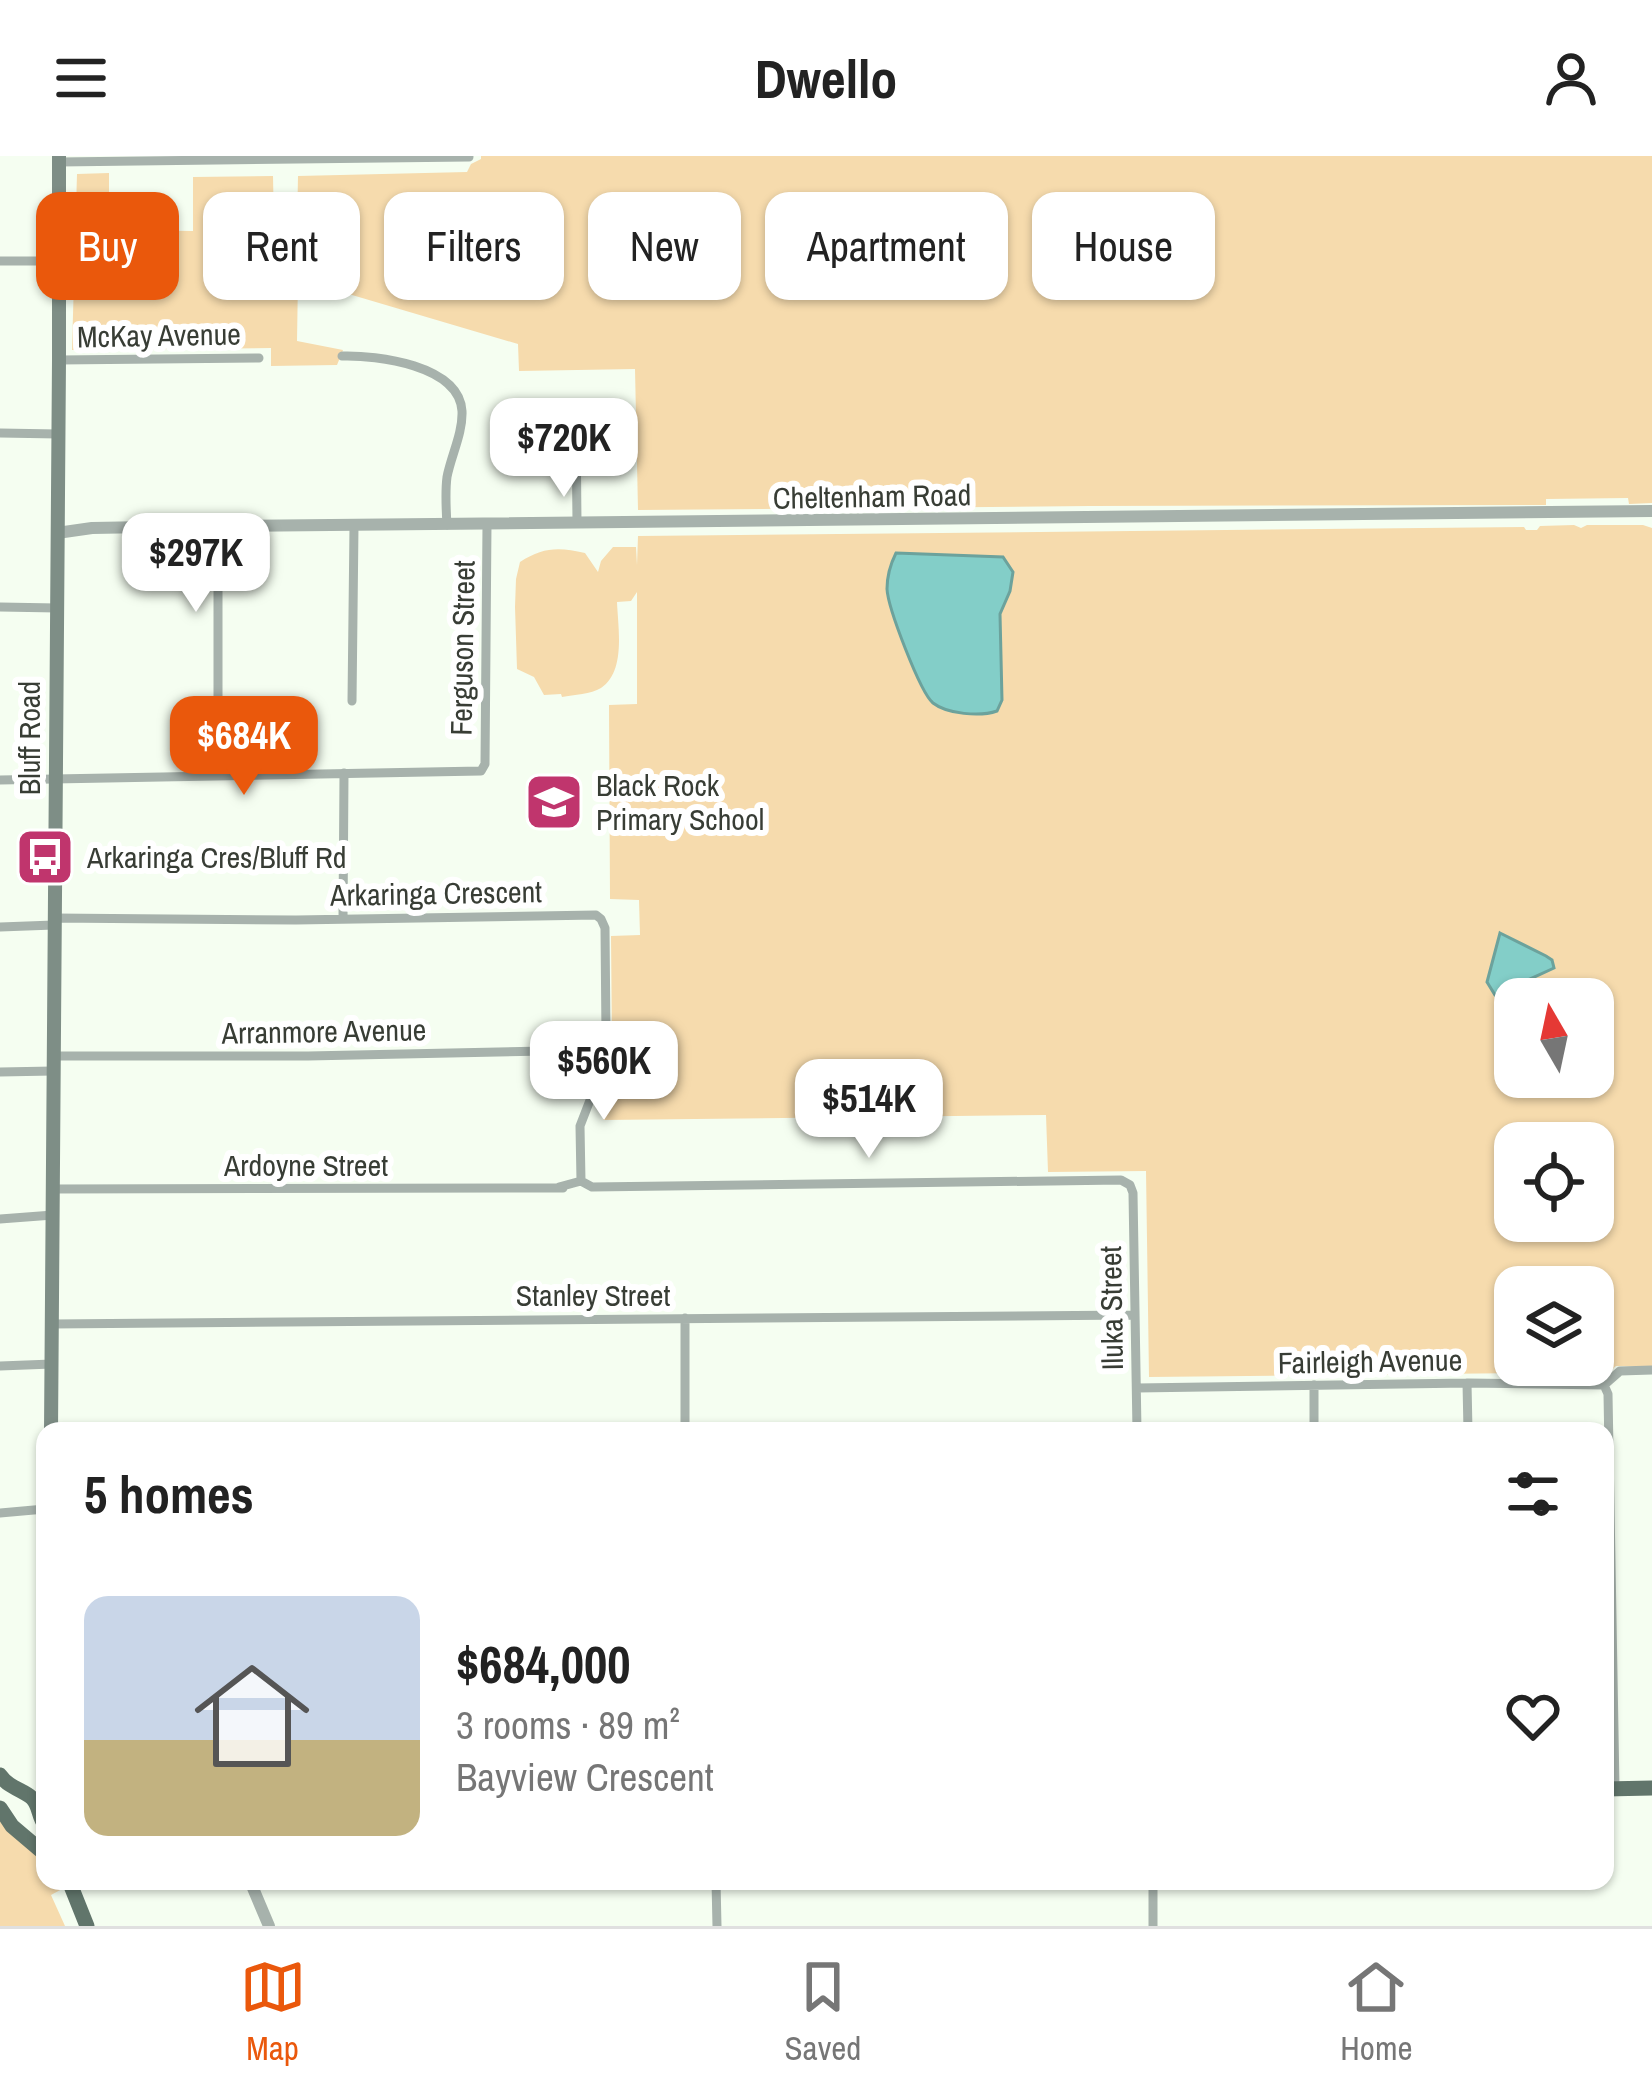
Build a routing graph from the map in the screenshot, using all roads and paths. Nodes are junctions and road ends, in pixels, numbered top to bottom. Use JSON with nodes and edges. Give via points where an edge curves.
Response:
{"nodes":[{"id":1,"x":418,"y":156,"type":"edge"},
{"id":2,"x":299,"y":157,"type":"edge"},
{"id":3,"x":469,"y":157,"type":"edge"},
{"id":4,"x":182,"y":158,"type":"edge"},
{"id":5,"x":59,"y":159,"type":"edge"},
{"id":6,"x":59,"y":192,"type":"edge"},
{"id":7,"x":0,"y":261,"type":"edge"},
{"id":8,"x":36,"y":261,"type":"edge"},
{"id":9,"x":59,"y":300,"type":"edge"},
{"id":10,"x":342,"y":356,"type":"dead end"},
{"id":11,"x":259,"y":358,"type":"dead end"},
{"id":12,"x":59,"y":360,"type":"junction"},
{"id":13,"x":576,"y":418,"type":"dead end"},
{"id":14,"x":0,"y":433,"type":"edge"},
{"id":15,"x":58,"y":434,"type":"junction"},
{"id":16,"x":1652,"y":511,"type":"edge"},
{"id":17,"x":487,"y":524,"type":"junction"},
{"id":18,"x":577,"y":524,"type":"junction"},
{"id":19,"x":446,"y":525,"type":"junction"},
{"id":20,"x":354,"y":526,"type":"junction"},
{"id":21,"x":218,"y":527,"type":"junction"},
{"id":22,"x":57,"y":529,"type":"junction"},
{"id":23,"x":0,"y":608,"type":"edge"},
{"id":24,"x":57,"y":608,"type":"junction"},
{"id":25,"x":352,"y":701,"type":"dead end"},
{"id":26,"x":218,"y":702,"type":"dead end"},
{"id":27,"x":344,"y":773,"type":"junction"},
{"id":28,"x":55,"y":778,"type":"junction"},
{"id":29,"x":0,"y":780,"type":"edge"},
{"id":30,"x":343,"y":919,"type":"junction"},
{"id":31,"x":54,"y":922,"type":"junction"},
{"id":32,"x":0,"y":926,"type":"edge"},
{"id":33,"x":591,"y":1051,"type":"junction"},
{"id":34,"x":53,"y":1063,"type":"junction"},
{"id":35,"x":0,"y":1072,"type":"edge"},
{"id":36,"x":582,"y":1183,"type":"junction"},
{"id":37,"x":1130,"y":1185,"type":"joint"},
{"id":38,"x":52,"y":1190,"type":"junction"},
{"id":39,"x":53,"y":1215,"type":"junction"},
{"id":40,"x":0,"y":1219,"type":"edge"},
{"id":41,"x":1135,"y":1316,"type":"junction"},
{"id":42,"x":685,"y":1318,"type":"junction"},
{"id":43,"x":52,"y":1324,"type":"junction"},
{"id":44,"x":52,"y":1364,"type":"junction"},
{"id":45,"x":0,"y":1366,"type":"edge"},
{"id":46,"x":1652,"y":1370,"type":"edge"},
{"id":47,"x":1614,"y":1376,"type":"edge"},
{"id":48,"x":1467,"y":1383,"type":"junction"},
{"id":49,"x":1494,"y":1383,"type":"edge"},
{"id":50,"x":1314,"y":1385,"type":"junction"},
{"id":51,"x":1605,"y":1386,"type":"edge"},
{"id":52,"x":1137,"y":1388,"type":"junction"},
{"id":53,"x":51,"y":1422,"type":"edge"},
{"id":54,"x":685,"y":1422,"type":"edge"},
{"id":55,"x":1137,"y":1422,"type":"edge"},
{"id":56,"x":1314,"y":1422,"type":"edge"},
{"id":57,"x":1468,"y":1422,"type":"edge"},
{"id":58,"x":1608,"y":1422,"type":"edge"},
{"id":59,"x":36,"y":1511,"type":"edge"},
{"id":60,"x":0,"y":1514,"type":"edge"},
{"id":61,"x":0,"y":1775,"type":"edge"},
{"id":62,"x":36,"y":1788,"type":"edge"},
{"id":63,"x":1614,"y":1788,"type":"edge"},
{"id":64,"x":1652,"y":1788,"type":"edge"},
{"id":65,"x":24,"y":1794,"type":"junction"},
{"id":66,"x":36,"y":1804,"type":"edge"},
{"id":67,"x":5,"y":1816,"type":"edge"},
{"id":68,"x":36,"y":1820,"type":"edge"},
{"id":69,"x":36,"y":1845,"type":"edge"},
{"id":70,"x":72,"y":1890,"type":"edge"},
{"id":71,"x":254,"y":1890,"type":"edge"},
{"id":72,"x":716,"y":1890,"type":"edge"},
{"id":73,"x":1153,"y":1890,"type":"edge"},
{"id":74,"x":87,"y":1926,"type":"edge"},
{"id":75,"x":269,"y":1926,"type":"edge"},
{"id":76,"x":717,"y":1926,"type":"edge"},
{"id":77,"x":1153,"y":1926,"type":"edge"}],
"edges":[{"from":1,"to":2,"type":"street"},
{"from":1,"to":3,"type":"street"},
{"from":2,"to":4,"type":"street"},
{"from":4,"to":5,"type":"street"},
{"from":5,"to":6,"type":"main road","name":"Bluff Road"},
{"from":7,"to":8,"type":"street"},
{"from":9,"to":12,"type":"main road","name":"Bluff Road"},
{"from":10,"to":19,"type":"street","via":[[398,362],[435,374],[455,392],[462,414]]},
{"from":11,"to":12,"type":"street","name":"McKay Avenue"},
{"from":12,"to":15,"type":"main road","name":"Bluff Road"},
{"from":13,"to":18,"type":"street"},
{"from":14,"to":15,"type":"street"},
{"from":15,"to":22,"type":"main road","name":"Bluff Road"},
{"from":16,"to":18,"type":"street","name":"Cheltenham Road"},
{"from":17,"to":18,"type":"street","name":"Cheltenham Road"},
{"from":17,"to":19,"type":"street","name":"Cheltenham Road"},
{"from":17,"to":27,"type":"street","name":"Ferguson Street","via":[[481,771]]},
{"from":19,"to":20,"type":"street","name":"Cheltenham Road"},
{"from":20,"to":21,"type":"street","name":"Cheltenham Road"},
{"from":20,"to":25,"type":"street"},
{"from":21,"to":22,"type":"street","name":"Cheltenham Road"},
{"from":21,"to":26,"type":"street"},
{"from":22,"to":24,"type":"main road","name":"Bluff Road"},
{"from":23,"to":24,"type":"street"},
{"from":24,"to":28,"type":"main road","name":"Bluff Road"},
{"from":27,"to":28,"type":"street"},
{"from":27,"to":30,"type":"street"},
{"from":28,"to":29,"type":"street"},
{"from":28,"to":31,"type":"main road","name":"Bluff Road"},
{"from":30,"to":31,"type":"street","name":"Arkaringa Crescent"},
{"from":30,"to":33,"type":"street","name":"Arkaringa Crescent","via":[[602,919],[606,1035]]},
{"from":31,"to":32,"type":"street","name":"Arkaringa Crescent"},
{"from":31,"to":34,"type":"main road","name":"Bluff Road"},
{"from":33,"to":34,"type":"street","name":"Arranmore Avenue"},
{"from":33,"to":36,"type":"street"},
{"from":34,"to":35,"type":"street","name":"Arranmore Avenue"},
{"from":34,"to":38,"type":"main road","name":"Bluff Road"},
{"from":36,"to":37,"type":"street","name":"Ardoyne Street"},
{"from":36,"to":38,"type":"street","name":"Ardoyne Street"},
{"from":37,"to":41,"type":"street","name":"Iluka Street"},
{"from":38,"to":39,"type":"main road","name":"Bluff Road"},
{"from":39,"to":40,"type":"street"},
{"from":39,"to":43,"type":"main road","name":"Bluff Road"},
{"from":41,"to":42,"type":"street","name":"Stanley Street"},
{"from":41,"to":52,"type":"street","name":"Iluka Street"},
{"from":42,"to":43,"type":"street","name":"Stanley Street"},
{"from":42,"to":54,"type":"street"},
{"from":43,"to":44,"type":"main road","name":"Bluff Road"},
{"from":44,"to":45,"type":"street"},
{"from":44,"to":53,"type":"main road","name":"Bluff Road"},
{"from":46,"to":47,"type":"street","name":"Fairleigh Avenue"},
{"from":48,"to":49,"type":"street","name":"Fairleigh Avenue"},
{"from":48,"to":50,"type":"street","name":"Fairleigh Avenue"},
{"from":48,"to":57,"type":"street"},
{"from":50,"to":52,"type":"street","name":"Fairleigh Avenue"},
{"from":50,"to":56,"type":"street"},
{"from":51,"to":58,"type":"street"},
{"from":52,"to":55,"type":"street","name":"Iluka Street"},
{"from":59,"to":60,"type":"street"},
{"from":61,"to":65,"type":"main road"},
{"from":62,"to":65,"type":"main road"},
{"from":63,"to":64,"type":"main road"},
{"from":65,"to":66,"type":"main road"},
{"from":65,"to":67,"type":"main road","via":[[8,1800]]},
{"from":67,"to":68,"type":"main road","via":[[17,1826]]},
{"from":67,"to":69,"type":"main road"},
{"from":70,"to":74,"type":"main road"},
{"from":71,"to":75,"type":"street"},
{"from":72,"to":76,"type":"street"},
{"from":73,"to":77,"type":"street"}]}
